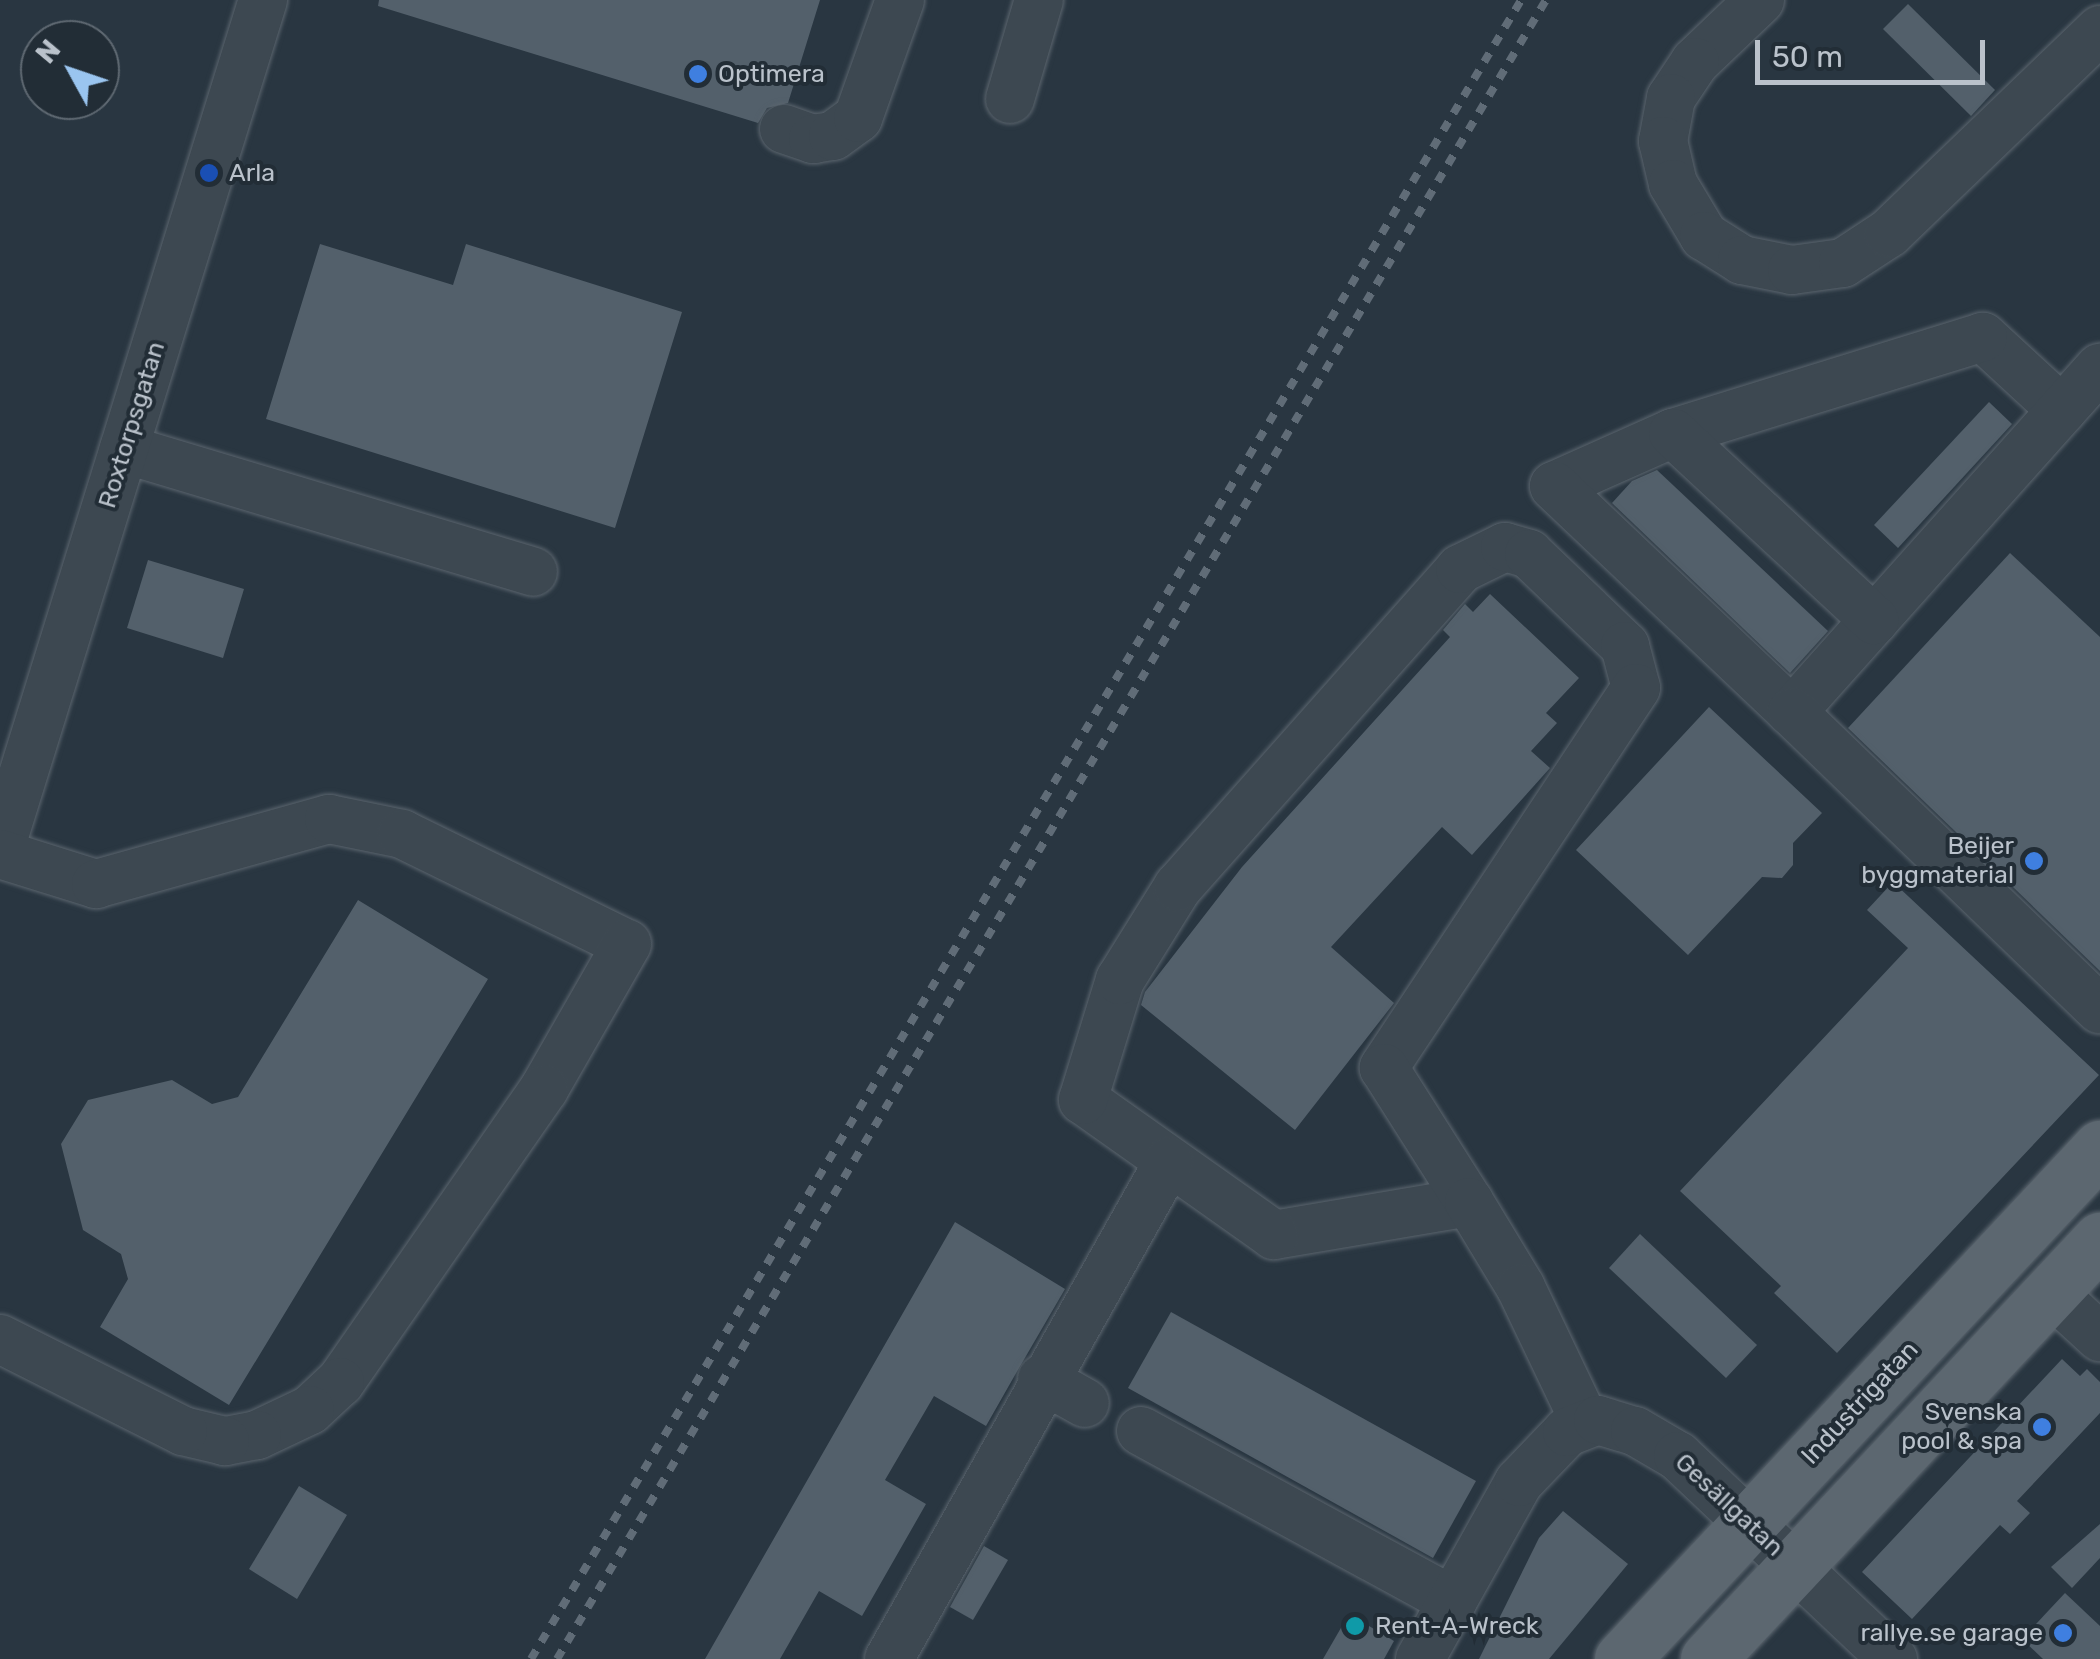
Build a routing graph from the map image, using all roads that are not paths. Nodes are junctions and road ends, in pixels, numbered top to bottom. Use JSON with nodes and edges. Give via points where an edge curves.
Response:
{"nodes":[{"id":1,"x":263,"y":0,"type":"edge"},
{"id":2,"x":900,"y":0,"type":"edge"},
{"id":3,"x":1039,"y":0,"type":"edge"},
{"id":4,"x":1760,"y":0,"type":"edge"},
{"id":5,"x":2100,"y":30,"type":"edge"},
{"id":6,"x":1010,"y":99,"type":"dead end"},
{"id":7,"x":784,"y":128,"type":"dead end"},
{"id":8,"x":2100,"y":368,"type":"edge"},
{"id":9,"x":2062,"y":410,"type":"junction"},
{"id":10,"x":1673,"y":433,"type":"junction"},
{"id":11,"x":124,"y":449,"type":"junction"},
{"id":12,"x":533,"y":572,"type":"dead end"},
{"id":13,"x":1874,"y":620,"type":"junction"},
{"id":14,"x":1792,"y":712,"type":"junction"},
{"id":15,"x":0,"y":852,"type":"edge"},
{"id":16,"x":2100,"y":1009,"type":"edge"},
{"id":17,"x":2100,"y":1148,"type":"edge"},
{"id":18,"x":1169,"y":1161,"type":"junction"},
{"id":19,"x":1469,"y":1202,"type":"junction"},
{"id":20,"x":2100,"y":1240,"type":"edge"},
{"id":21,"x":2052,"y":1292,"type":"junction"},
{"id":22,"x":2100,"y":1337,"type":"edge"},
{"id":23,"x":0,"y":1338,"type":"edge"},
{"id":24,"x":1042,"y":1378,"type":"junction"},
{"id":25,"x":1085,"y":1403,"type":"dead end"},
{"id":26,"x":1585,"y":1422,"type":"junction"},
{"id":27,"x":1141,"y":1431,"type":"dead end"},
{"id":28,"x":1748,"y":1521,"type":"junction"},
{"id":29,"x":1794,"y":1564,"type":"junction"},
{"id":30,"x":1453,"y":1601,"type":"junction"},
{"id":31,"x":1880,"y":1655,"type":"edge"},
{"id":32,"x":889,"y":1659,"type":"edge"},
{"id":33,"x":1420,"y":1659,"type":"edge"},
{"id":34,"x":1622,"y":1659,"type":"edge"},
{"id":35,"x":1708,"y":1659,"type":"edge"}],
"edges":[{"from":1,"to":11,"type":"street","name":"Roxtorpsgatan"},
{"from":2,"to":7,"type":"street","via":[[858,118],[834,136],[813,139]]},
{"from":3,"to":6,"type":"street"},
{"from":4,"to":5,"type":"street","via":[[1695,62],[1671,98],[1663,142],[1673,184],[1704,236],[1742,260],[1792,270],[1844,263],[1889,233]]},
{"from":8,"to":9,"type":"street"},
{"from":9,"to":10,"type":"street","via":[[1983,338]]},
{"from":9,"to":13,"type":"street"},
{"from":10,"to":13,"type":"street"},
{"from":10,"to":14,"type":"street","via":[[1554,486]]},
{"from":11,"to":12,"type":"street"},
{"from":11,"to":15,"type":"street","name":"Roxtorpsgatan"},
{"from":13,"to":14,"type":"street"},
{"from":14,"to":16,"type":"street"},
{"from":15,"to":23,"type":"street","via":[[96,884],[329,820],[402,834],[626,944],[544,1089],[340,1382],[310,1410],[256,1435],[225,1440],[183,1431]]},
{"from":17,"to":28,"type":"main road","name":"Industrigatan"},
{"from":18,"to":19,"type":"street","via":[[1274,1236]]},
{"from":18,"to":19,"type":"street","via":[[1083,1100],[1120,980],[1178,887],[1460,569],[1505,547],[1529,554],[1625,646],[1636,688],[1384,1068]]},
{"from":18,"to":24,"type":"street"},
{"from":19,"to":26,"type":"street","via":[[1521,1288]]},
{"from":20,"to":21,"type":"main road"},
{"from":21,"to":22,"type":"street"},
{"from":21,"to":29,"type":"main road"},
{"from":24,"to":25,"type":"street"},
{"from":24,"to":32,"type":"street"},
{"from":26,"to":28,"type":"street","name":"Gesällgatan","via":[[1614,1423],[1660,1443]]},
{"from":26,"to":30,"type":"street","via":[[1549,1447],[1519,1482]]},
{"from":27,"to":30,"type":"street"},
{"from":28,"to":29,"type":"street","name":"Gesällgatan"},
{"from":28,"to":34,"type":"main road","name":"Industrigatan"},
{"from":29,"to":31,"type":"street","name":"Gesällgatan"},
{"from":29,"to":35,"type":"main road"},
{"from":30,"to":33,"type":"street"}]}
